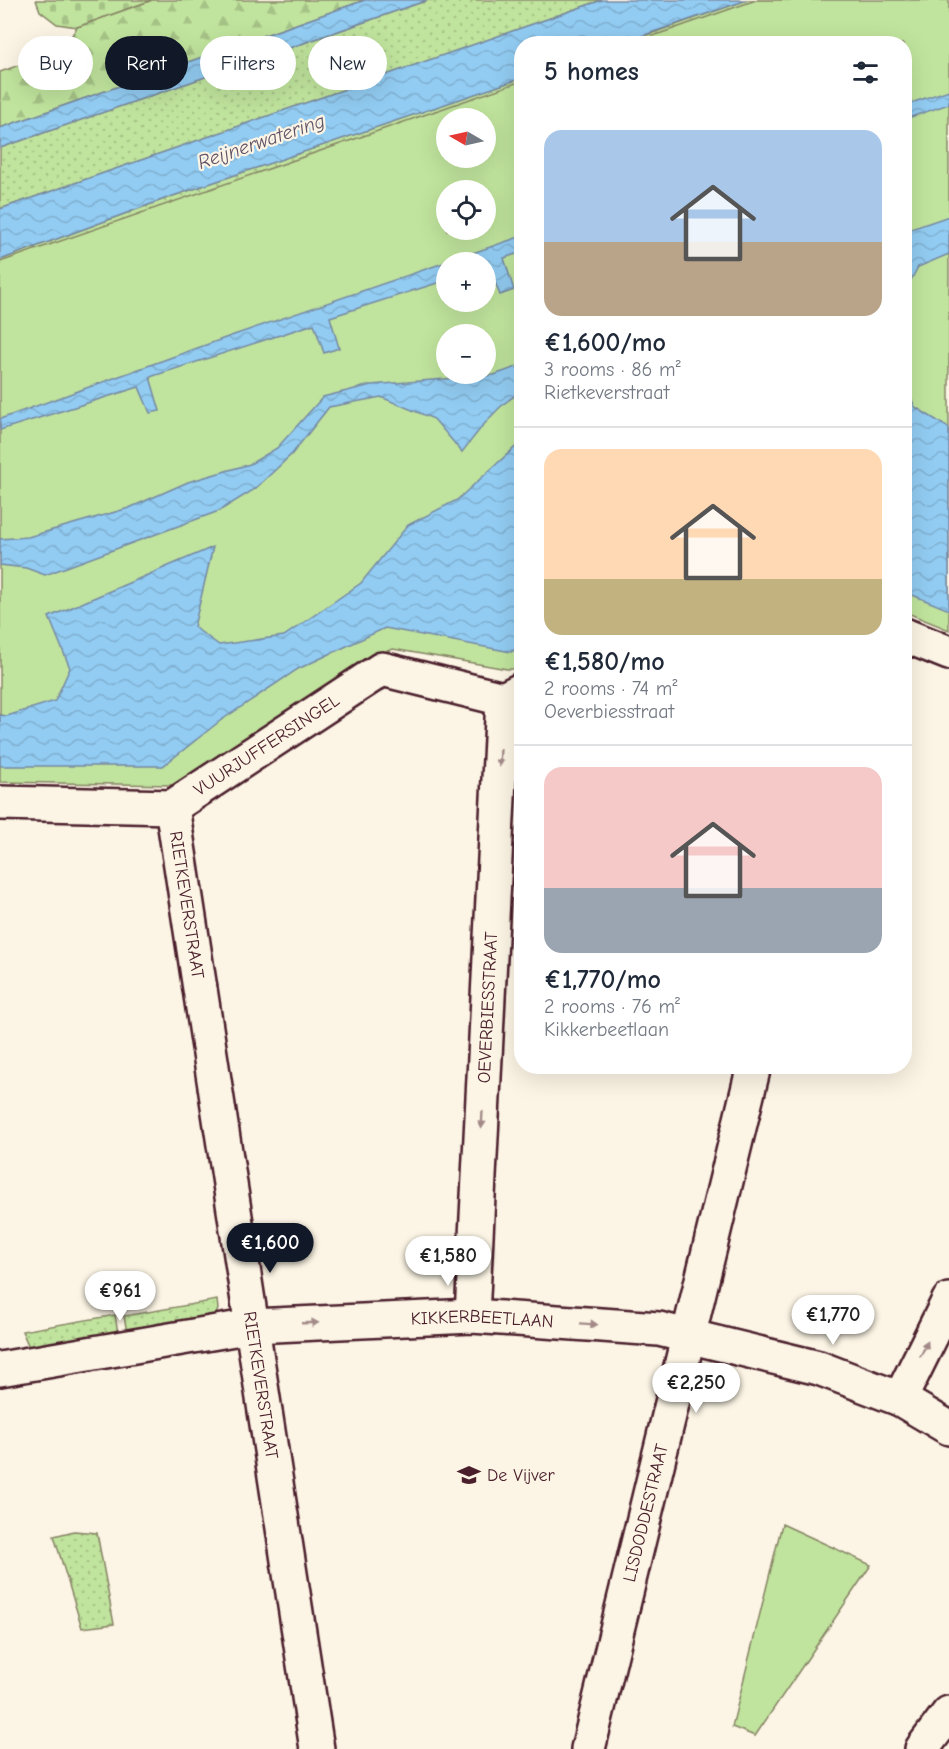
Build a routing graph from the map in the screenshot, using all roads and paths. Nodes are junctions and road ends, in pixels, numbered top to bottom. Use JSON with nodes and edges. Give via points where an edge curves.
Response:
{"nodes":[{"id":1,"x":912,"y":638,"type":"edge"},
{"id":2,"x":949,"y":653,"type":"edge"},
{"id":3,"x":513,"y":695,"type":"edge"},
{"id":4,"x":0,"y":804,"type":"edge"},
{"id":5,"x":172,"y":807,"type":"junction"},
{"id":6,"x":752,"y":1074,"type":"edge"},
{"id":7,"x":949,"y":1300,"type":"edge"},
{"id":8,"x":472,"y":1316,"type":"junction"},
{"id":9,"x":252,"y":1326,"type":"junction"},
{"id":10,"x":689,"y":1335,"type":"junction"},
{"id":11,"x":1,"y":1364,"type":"edge"},
{"id":12,"x":900,"y":1399,"type":"junction"},
{"id":13,"x":949,"y":1428,"type":"edge"},
{"id":14,"x":949,"y":1713,"type":"edge"},
{"id":15,"x":317,"y":1749,"type":"edge"},
{"id":16,"x":588,"y":1749,"type":"edge"},
{"id":17,"x":922,"y":1749,"type":"edge"}],
"edges":[{"from":1,"to":2,"type":"street"},
{"from":3,"to":5,"type":"street","name":"VUURJUFFERSINGEL","via":[[382,669]]},
{"from":3,"to":8,"type":"street","name":"OEVERBIESSTRAAT","one_way":true},
{"from":4,"to":5,"type":"street"},
{"from":5,"to":9,"type":"street","name":"RIETKEVERSTRAAT"},
{"from":6,"to":10,"type":"street","name":"LISDODDESTRAAT"},
{"from":12,"to":7,"type":"street","one_way":true},
{"from":9,"to":8,"type":"street","name":"KIKKERBEETLAAN","one_way":true},
{"from":8,"to":10,"type":"street","name":"KIKKERBEETLAAN","one_way":true,"via":[[659,1329]]},
{"from":9,"to":11,"type":"street","name":"KIKKERBEETLAAN"},
{"from":9,"to":15,"type":"street","name":"RIETKEVERSTRAAT"},
{"from":10,"to":12,"type":"street","name":"KIKKERBEETLAAN","via":[[819,1368]]},
{"from":10,"to":16,"type":"street","name":"LISDODDESTRAAT"},
{"from":12,"to":13,"type":"street","name":"KIKKERBEETLAAN"},
{"from":14,"to":17,"type":"street"}]}
